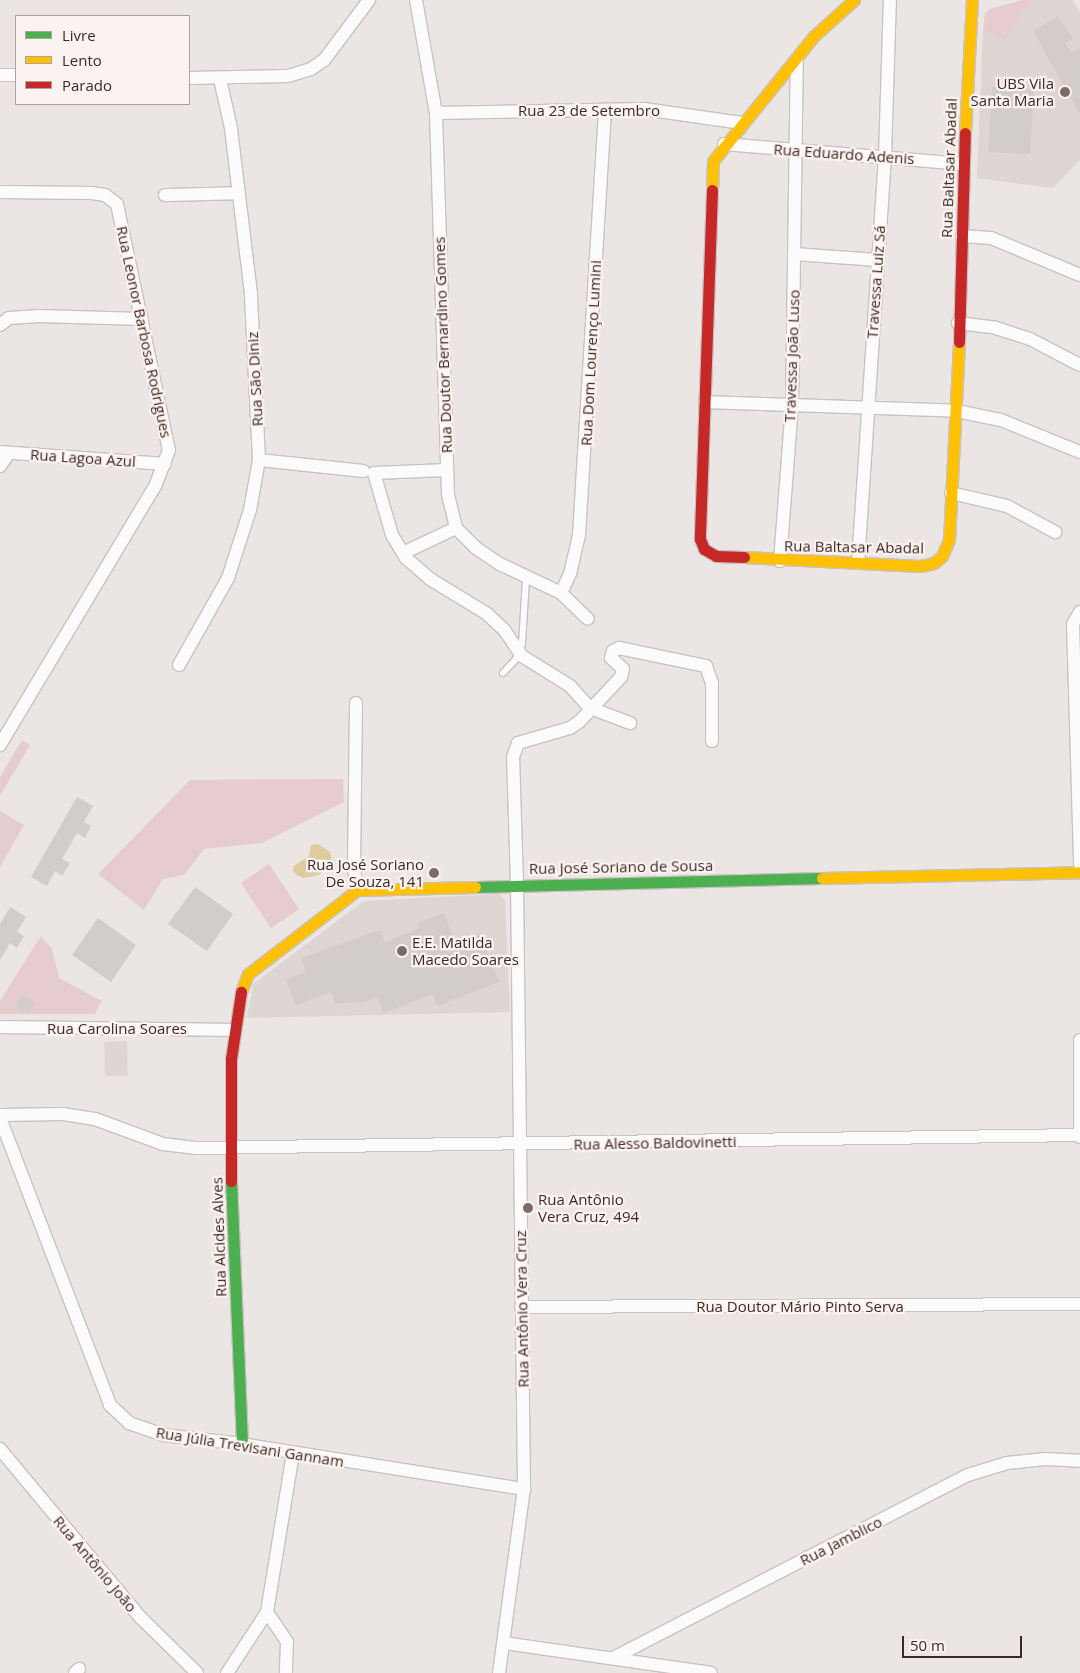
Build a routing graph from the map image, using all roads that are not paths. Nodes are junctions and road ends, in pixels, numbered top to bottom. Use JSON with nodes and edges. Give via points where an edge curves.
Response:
{"nodes":[{"id":1,"x":369,"y":0,"type":"edge"},
{"id":2,"x":416,"y":0,"type":"edge"},
{"id":3,"x":854,"y":0,"type":"edge"},
{"id":4,"x":890,"y":0,"type":"edge"},
{"id":5,"x":972,"y":0,"type":"edge"},
{"id":6,"x":797,"y":59,"type":"junction"},
{"id":7,"x":0,"y":75,"type":"edge"},
{"id":8,"x":15,"y":75,"type":"edge"},
{"id":9,"x":190,"y":78,"type":"edge"},
{"id":10,"x":220,"y":79,"type":"junction"},
{"id":11,"x":605,"y":110,"type":"junction"},
{"id":12,"x":436,"y":113,"type":"junction"},
{"id":13,"x":742,"y":123,"type":"junction"},
{"id":14,"x":724,"y":144,"type":"junction"},
{"id":15,"x":796,"y":151,"type":"junction"},
{"id":16,"x":885,"y":156,"type":"junction"},
{"id":17,"x":963,"y":164,"type":"junction"},
{"id":18,"x":0,"y":192,"type":"edge"},
{"id":19,"x":239,"y":193,"type":"junction"},
{"id":20,"x":165,"y":194,"type":"dead end"},
{"id":21,"x":962,"y":236,"type":"junction"},
{"id":22,"x":794,"y":254,"type":"junction"},
{"id":23,"x":878,"y":260,"type":"junction"},
{"id":24,"x":1080,"y":275,"type":"edge"},
{"id":25,"x":142,"y":319,"type":"junction"},
{"id":26,"x":958,"y":323,"type":"junction"},
{"id":27,"x":0,"y":325,"type":"edge"},
{"id":28,"x":1080,"y":365,"type":"edge"},
{"id":29,"x":705,"y":402,"type":"junction"},
{"id":30,"x":792,"y":404,"type":"junction"},
{"id":31,"x":866,"y":408,"type":"junction"},
{"id":32,"x":957,"y":411,"type":"junction"},
{"id":33,"x":1080,"y":452,"type":"edge"},
{"id":34,"x":4,"y":453,"type":"edge"},
{"id":35,"x":259,"y":460,"type":"junction"},
{"id":36,"x":165,"y":464,"type":"junction"},
{"id":37,"x":0,"y":466,"type":"edge"},
{"id":38,"x":447,"y":470,"type":"junction"},
{"id":39,"x":368,"y":472,"type":"junction"},
{"id":40,"x":951,"y":493,"type":"junction"},
{"id":41,"x":456,"y":528,"type":"junction"},
{"id":42,"x":1055,"y":532,"type":"dead end"},
{"id":43,"x":403,"y":553,"type":"junction"},
{"id":44,"x":780,"y":561,"type":"junction"},
{"id":45,"x":858,"y":563,"type":"junction"},
{"id":46,"x":526,"y":579,"type":"junction"},
{"id":47,"x":561,"y":593,"type":"junction"},
{"id":48,"x":1080,"y":612,"type":"edge"},
{"id":49,"x":588,"y":618,"type":"dead end"},
{"id":50,"x":518,"y":652,"type":"junction"},
{"id":51,"x":179,"y":665,"type":"dead end"},
{"id":52,"x":503,"y":672,"type":"dead end"},
{"id":53,"x":356,"y":703,"type":"dead end"},
{"id":54,"x":590,"y":708,"type":"junction"},
{"id":55,"x":630,"y":723,"type":"dead end"},
{"id":56,"x":1078,"y":739,"type":"edge"},
{"id":57,"x":712,"y":741,"type":"dead end"},
{"id":58,"x":0,"y":745,"type":"edge"},
{"id":59,"x":1080,"y":866,"type":"edge"},
{"id":60,"x":1080,"y":872,"type":"edge"},
{"id":61,"x":518,"y":884,"type":"junction"},
{"id":62,"x":357,"y":890,"type":"junction"},
{"id":63,"x":0,"y":1027,"type":"edge"},
{"id":64,"x":233,"y":1030,"type":"junction"},
{"id":65,"x":1080,"y":1040,"type":"edge"},
{"id":66,"x":0,"y":1117,"type":"edge"},
{"id":67,"x":1080,"y":1136,"type":"edge"},
{"id":68,"x":520,"y":1146,"type":"junction"},
{"id":69,"x":230,"y":1147,"type":"junction"},
{"id":70,"x":1080,"y":1304,"type":"edge"},
{"id":71,"x":521,"y":1308,"type":"junction"},
{"id":72,"x":242,"y":1444,"type":"junction"},
{"id":73,"x":0,"y":1449,"type":"edge"},
{"id":74,"x":293,"y":1454,"type":"junction"},
{"id":75,"x":1077,"y":1463,"type":"edge"},
{"id":76,"x":524,"y":1489,"type":"junction"},
{"id":77,"x":267,"y":1612,"type":"junction"},
{"id":78,"x":504,"y":1643,"type":"junction"},
{"id":79,"x":613,"y":1658,"type":"junction"},
{"id":80,"x":197,"y":1673,"type":"edge"},
{"id":81,"x":227,"y":1673,"type":"edge"},
{"id":82,"x":286,"y":1673,"type":"edge"},
{"id":83,"x":499,"y":1673,"type":"edge"},
{"id":84,"x":710,"y":1673,"type":"edge"}],
"edges":[{"from":1,"to":10,"type":"street","via":[[324,60],[311,69],[288,76]]},
{"from":2,"to":12,"type":"street","name":"Rua Doutor Bernardino Gomes"},
{"from":3,"to":6,"type":"street","name":"Rua Baltasar Abadal","via":[[820,30]]},
{"from":4,"to":16,"type":"street","name":"Travessa Luiz Sá"},
{"from":5,"to":17,"type":"street","name":"Rua Baltasar Abadal"},
{"from":6,"to":13,"type":"street","name":"Rua Baltasar Abadal"},
{"from":6,"to":15,"type":"street","name":"Travessa João Luso"},
{"from":7,"to":8,"type":"street"},
{"from":9,"to":10,"type":"street"},
{"from":10,"to":19,"type":"street","name":"Rua São Diniz"},
{"from":11,"to":12,"type":"street","name":"Rua 23 de Setembro"},
{"from":11,"to":13,"type":"street","name":"Rua 23 de Setembro","via":[[644,109]]},
{"from":11,"to":47,"type":"street","name":"Rua Dom Lourenço Lumini","via":[[579,535],[570,574]]},
{"from":12,"to":38,"type":"street","name":"Rua Doutor Bernardino Gomes"},
{"from":13,"to":14,"type":"street","name":"Rua Baltasar Abadal"},
{"from":14,"to":15,"type":"street","name":"Rua Eduardo Adenis"},
{"from":14,"to":29,"type":"street","name":"Rua Baltasar Abadal","via":[[713,161]]},
{"from":15,"to":16,"type":"street","name":"Rua Eduardo Adenis"},
{"from":15,"to":22,"type":"street","name":"Travessa João Luso"},
{"from":16,"to":17,"type":"street","name":"Rua Eduardo Adenis"},
{"from":16,"to":23,"type":"street","name":"Travessa Luiz Sá"},
{"from":17,"to":21,"type":"street","name":"Rua Baltasar Abadal"},
{"from":18,"to":25,"type":"street","name":"Rua Leonor Barbosa Rodrigues","via":[[92,193],[113,199],[119,210]]},
{"from":19,"to":20,"type":"street"},
{"from":19,"to":35,"type":"street","name":"Rua São Diniz","via":[[251,294]]},
{"from":21,"to":24,"type":"street","via":[[991,238]]},
{"from":21,"to":26,"type":"street","name":"Rua Baltasar Abadal"},
{"from":22,"to":23,"type":"street"},
{"from":22,"to":30,"type":"street","name":"Travessa João Luso"},
{"from":23,"to":31,"type":"street","name":"Travessa Luiz Sá"},
{"from":25,"to":27,"type":"street","via":[[39,316],[9,318]]},
{"from":25,"to":36,"type":"street","name":"Rua Leonor Barbosa Rodrigues","via":[[169,450]]},
{"from":26,"to":28,"type":"street","via":[[996,328],[1030,339]]},
{"from":26,"to":32,"type":"street","name":"Rua Baltasar Abadal"},
{"from":29,"to":30,"type":"street"},
{"from":29,"to":44,"type":"street","name":"Rua Baltasar Abadal","via":[[700,539],[704,549],[716,556]]},
{"from":30,"to":31,"type":"street"},
{"from":30,"to":44,"type":"street","name":"Travessa João Luso"},
{"from":31,"to":32,"type":"street"},
{"from":31,"to":45,"type":"street","name":"Travessa Luiz Sá"},
{"from":32,"to":33,"type":"street","via":[[1001,420]]},
{"from":32,"to":40,"type":"street","name":"Rua Baltasar Abadal"},
{"from":34,"to":36,"type":"street","name":"Rua Lagoa Azul"},
{"from":34,"to":37,"type":"street"},
{"from":35,"to":39,"type":"street"},
{"from":35,"to":51,"type":"street","name":"Rua São Diniz","via":[[250,510],[235,561]]},
{"from":36,"to":58,"type":"street","name":"Rua Leonor Barbosa Rodrigues"},
{"from":38,"to":39,"type":"street"},
{"from":38,"to":41,"type":"street","name":"Rua Doutor Bernardino Gomes","via":[[448,495]]},
{"from":39,"to":43,"type":"street","via":[[392,535]]},
{"from":40,"to":42,"type":"street","via":[[1007,506]]},
{"from":40,"to":45,"type":"street","name":"Rua Baltasar Abadal","via":[[949,540],[942,556],[934,563],[920,566]]},
{"from":41,"to":43,"type":"street"},
{"from":41,"to":46,"type":"street","via":[[476,548]]},
{"from":43,"to":50,"type":"street","via":[[430,579],[497,623]]},
{"from":44,"to":45,"type":"street","name":"Rua Baltasar Abadal"},
{"from":46,"to":47,"type":"street"},
{"from":46,"to":50,"type":"lane","via":[[525,626]]},
{"from":47,"to":49,"type":"street"},
{"from":48,"to":56,"type":"street","via":[[1073,624]]},
{"from":50,"to":52,"type":"lane"},
{"from":50,"to":54,"type":"street","via":[[570,686]]},
{"from":53,"to":62,"type":"street","via":[[354,869]]},
{"from":54,"to":55,"type":"street"},
{"from":54,"to":57,"type":"street","via":[[623,672],[611,658],[616,648],[698,662],[706,666],[712,683]]},
{"from":54,"to":61,"type":"street","name":"Rua Antônio Vera Cruz","via":[[570,728],[518,743],[513,757]]},
{"from":56,"to":59,"type":"street"},
{"from":60,"to":61,"type":"street","name":"Rua José Soriano de Sousa"},
{"from":61,"to":62,"type":"street","name":"Rua José Soriano de Sousa"},
{"from":61,"to":68,"type":"street","name":"Rua Antônio Vera Cruz"},
{"from":62,"to":64,"type":"street","via":[[248,974],[238,999]]},
{"from":63,"to":64,"type":"street","name":"Rua Carolina Soares"},
{"from":64,"to":69,"type":"street","name":"Rua Alcides Alves"},
{"from":65,"to":67,"type":"street"},
{"from":66,"to":69,"type":"street","name":"Rua Alesso Baldovinetti","via":[[63,1114],[95,1120],[163,1144],[195,1148]]},
{"from":66,"to":72,"type":"street","name":"Rua Júlia Trevisani Gannam","via":[[110,1405],[129,1423],[149,1431]]},
{"from":67,"to":68,"type":"street","name":"Rua Alesso Baldovinetti"},
{"from":68,"to":69,"type":"street","name":"Rua Alesso Baldovinetti"},
{"from":68,"to":71,"type":"street","name":"Rua Antônio Vera Cruz"},
{"from":69,"to":72,"type":"street","name":"Rua Alcides Alves"},
{"from":70,"to":71,"type":"street","name":"Rua Doutor Mário Pinto Serva"},
{"from":71,"to":76,"type":"street","name":"Rua Antônio Vera Cruz"},
{"from":72,"to":74,"type":"street","name":"Rua Júlia Trevisani Gannam"},
{"from":73,"to":80,"type":"street","name":"Rua Antônio João","via":[[140,1617]]},
{"from":74,"to":76,"type":"street","name":"Rua Júlia Trevisani Gannam"},
{"from":74,"to":77,"type":"street"},
{"from":75,"to":79,"type":"street","name":"Rua Jamblico","via":[[1007,1464],[968,1475]]},
{"from":76,"to":78,"type":"street","name":"Rua Antônio Vera Cruz"},
{"from":77,"to":81,"type":"street"},
{"from":77,"to":82,"type":"street","via":[[287,1642]]},
{"from":78,"to":79,"type":"street"},
{"from":78,"to":83,"type":"street","name":"Rua Antônio Vera Cruz"},
{"from":79,"to":84,"type":"street"}]}
